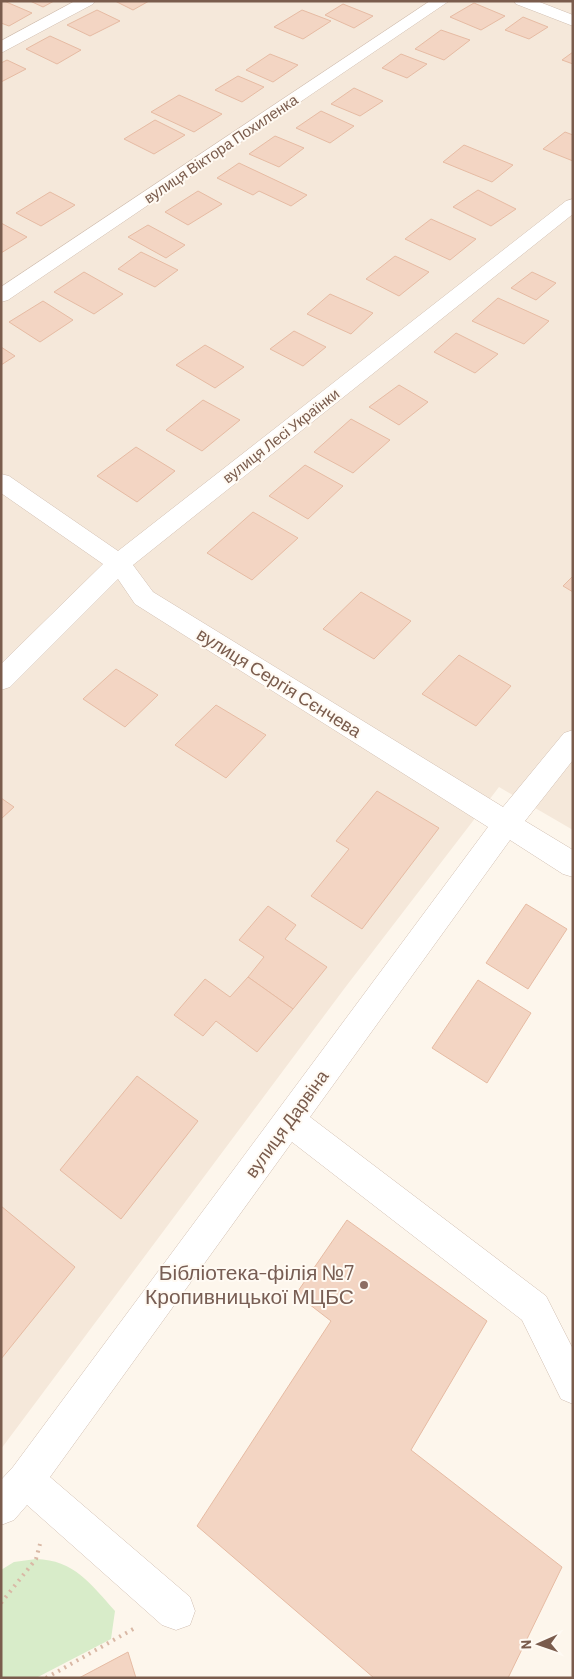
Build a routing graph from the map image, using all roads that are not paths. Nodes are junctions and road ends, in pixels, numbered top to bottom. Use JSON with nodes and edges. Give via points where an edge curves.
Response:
{"nodes":[{"id":1,"x":88,"y":1,"type":"edge"},
{"id":2,"x":441,"y":1,"type":"edge"},
{"id":3,"x":522,"y":1,"type":"edge"},
{"id":4,"x":573,"y":21,"type":"edge"},
{"id":5,"x":1,"y":48,"type":"edge"},
{"id":6,"x":573,"y":205,"type":"edge"},
{"id":7,"x":1,"y":296,"type":"edge"},
{"id":8,"x":1,"y":482,"type":"edge"},
{"id":9,"x":119,"y":564,"type":"junction"},
{"id":10,"x":1,"y":680,"type":"edge"},
{"id":11,"x":573,"y":741,"type":"edge"},
{"id":12,"x":506,"y":824,"type":"junction"},
{"id":13,"x":573,"y":865,"type":"edge"},
{"id":14,"x":290,"y":1121,"type":"junction"},
{"id":15,"x":573,"y":1387,"type":"edge"},
{"id":16,"x":38,"y":1491,"type":"junction"},
{"id":17,"x":1,"y":1507,"type":"edge"},
{"id":18,"x":172,"y":1608,"type":"road end"}],
"edges":[{"from":1,"to":5,"type":"street"},
{"from":2,"to":7,"type":"street","name":"вулиця Віктора Похиленка"},
{"from":3,"to":4,"type":"street"},
{"from":6,"to":9,"type":"street","name":"вулиця Лесі Українки"},
{"from":8,"to":9,"type":"street","name":"вулиця Сергія Сєнчева"},
{"from":9,"to":10,"type":"street","name":"вулиця Лесі Українки"},
{"from":9,"to":12,"type":"street","name":"вулиця Сергія Сєнчева","via":[[144,598]]},
{"from":11,"to":12,"type":"street","name":"вулиця Дарвіна"},
{"from":12,"to":13,"type":"street","name":"вулиця Сергія Сєнчева"},
{"from":12,"to":14,"type":"street","name":"вулиця Дарвіна"},
{"from":14,"to":15,"type":"street","via":[[534,1308]]},
{"from":14,"to":16,"type":"street","name":"вулиця Дарвіна"},
{"from":16,"to":17,"type":"street","name":"вулиця Дарвіна"},
{"from":16,"to":18,"type":"street"}]}
